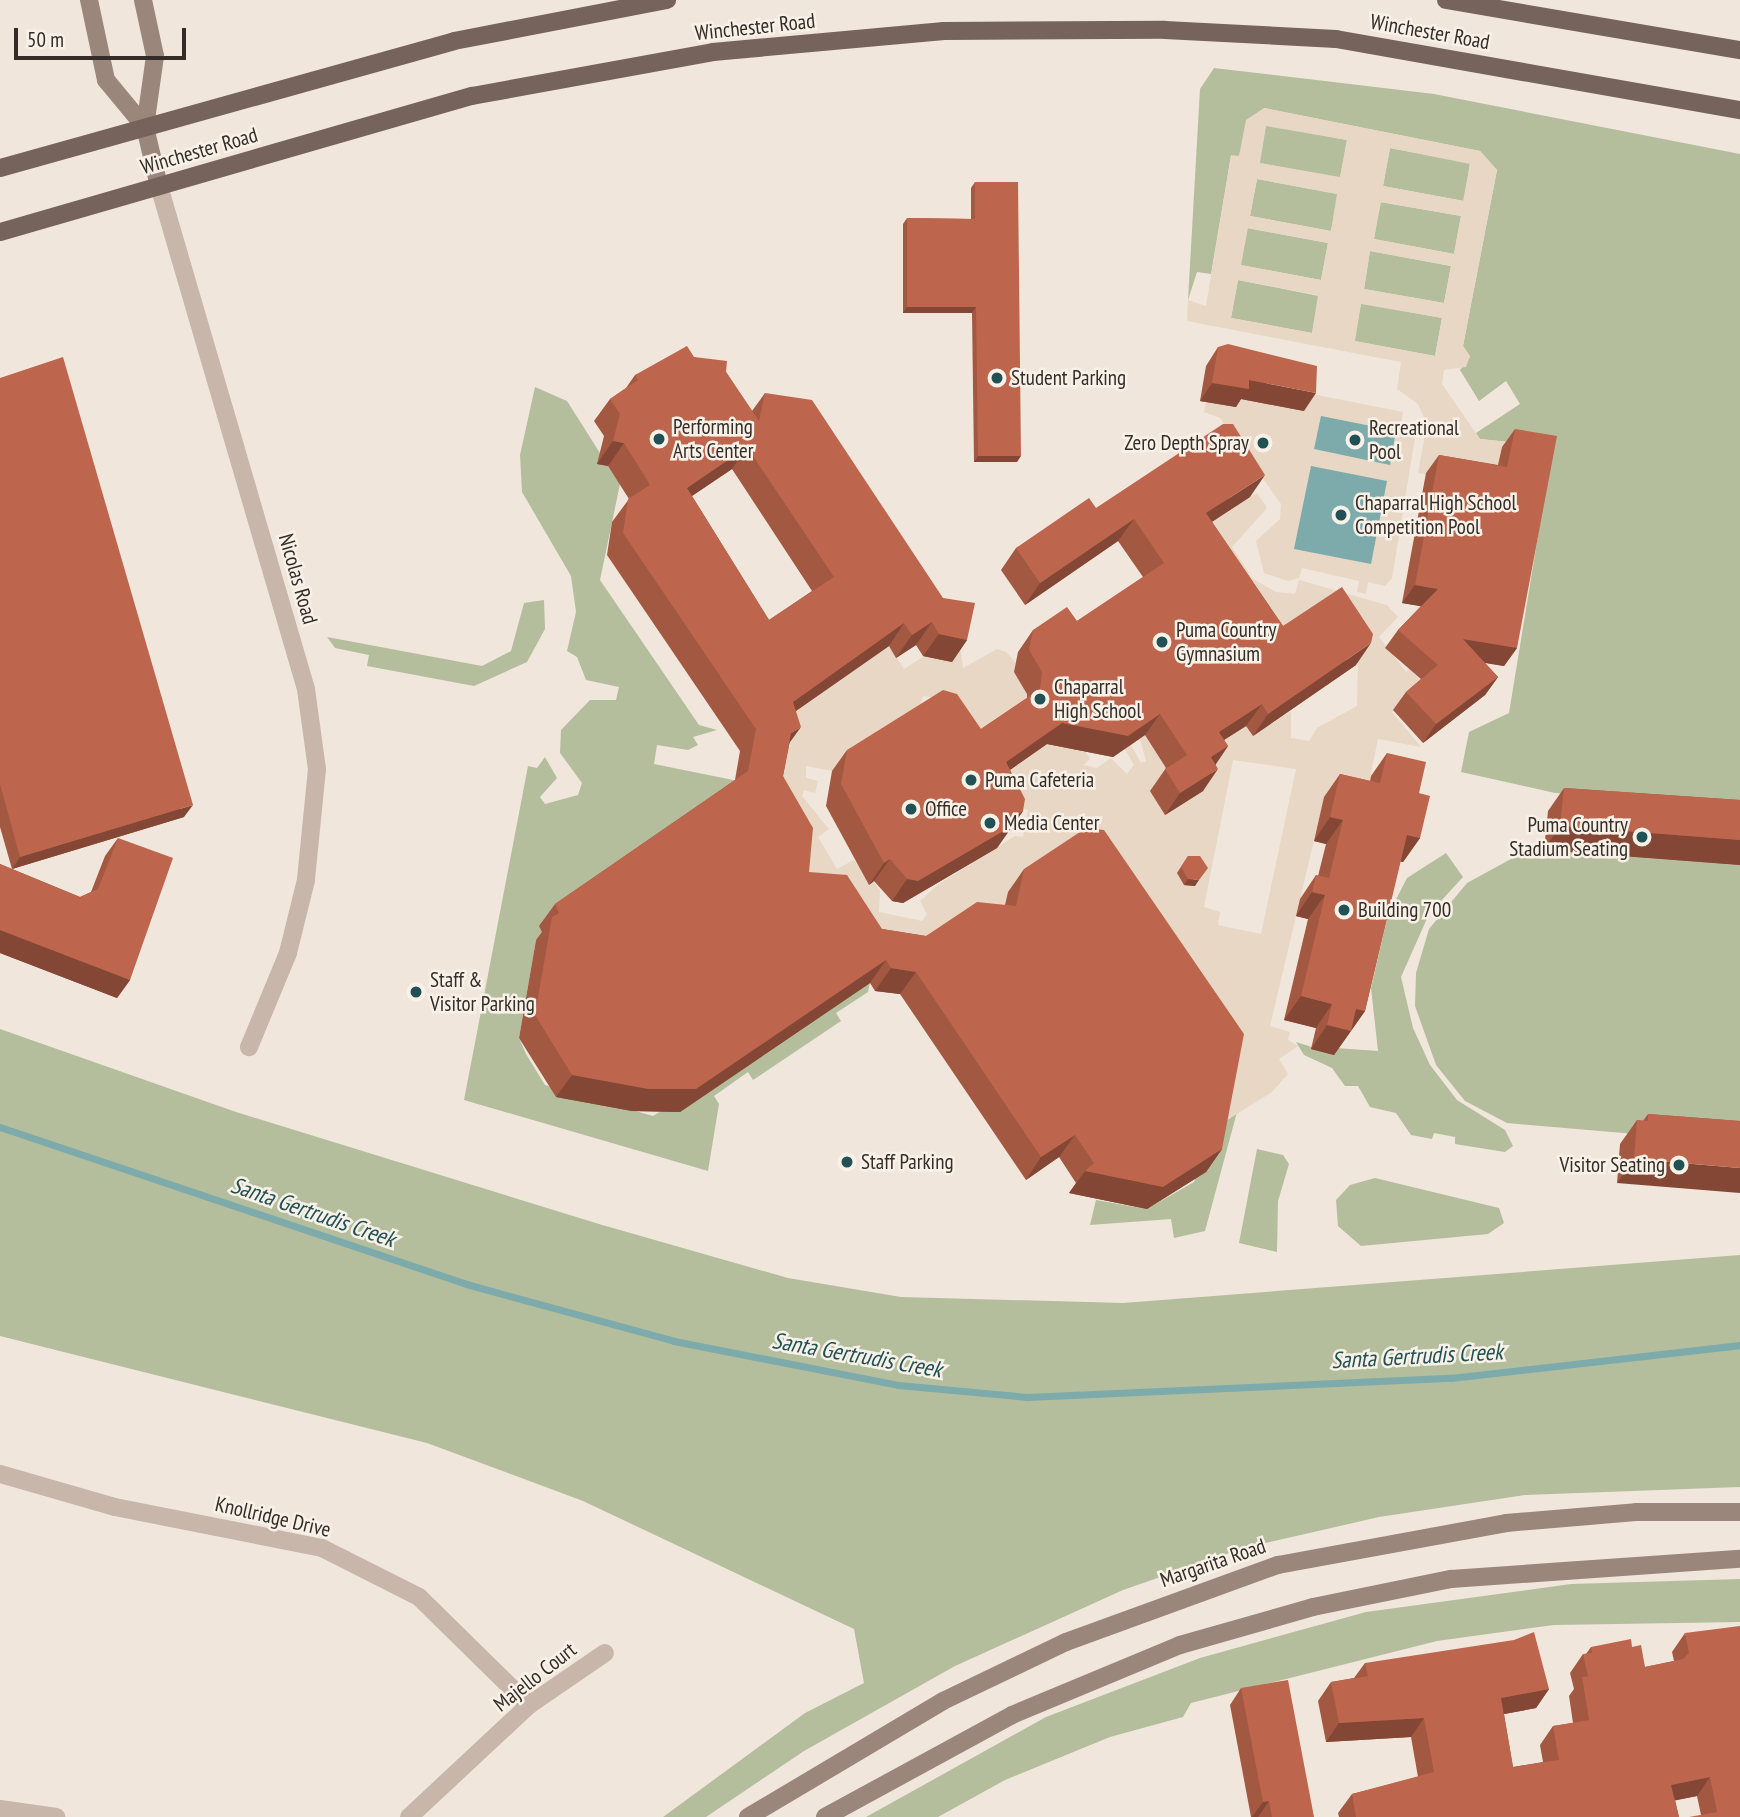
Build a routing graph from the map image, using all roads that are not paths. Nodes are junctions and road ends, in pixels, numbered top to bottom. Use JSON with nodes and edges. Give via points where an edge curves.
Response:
{"nodes":[{"id":1,"x":89,"y":0,"type":"edge"},
{"id":2,"x":143,"y":0,"type":"edge"},
{"id":3,"x":667,"y":0,"type":"edge"},
{"id":4,"x":1446,"y":0,"type":"edge"},
{"id":5,"x":1740,"y":50,"type":"edge"},
{"id":6,"x":1740,"y":110,"type":"edge"},
{"id":7,"x":145,"y":127,"type":"junction"},
{"id":8,"x":0,"y":168,"type":"edge"},
{"id":9,"x":159,"y":186,"type":"junction"},
{"id":10,"x":0,"y":232,"type":"edge"},
{"id":11,"x":249,"y":1047,"type":"dead end"},
{"id":12,"x":0,"y":1474,"type":"edge"},
{"id":13,"x":1740,"y":1512,"type":"edge"},
{"id":14,"x":1740,"y":1559,"type":"edge"},
{"id":15,"x":605,"y":1653,"type":"dead end"},
{"id":16,"x":529,"y":1705,"type":"junction"},
{"id":17,"x":0,"y":1809,"type":"edge"},
{"id":18,"x":56,"y":1817,"type":"edge"},
{"id":19,"x":409,"y":1817,"type":"edge"},
{"id":20,"x":748,"y":1817,"type":"edge"},
{"id":21,"x":825,"y":1817,"type":"edge"}],
"edges":[{"from":1,"to":7,"type":"main road","name":"Nicolas Road","via":[[106,80]]},
{"from":2,"to":7,"type":"main road","name":"Nicolas Road","via":[[155,56]]},
{"from":3,"to":7,"type":"main road","name":"Winchester Road","via":[[454,41]]},
{"from":4,"to":5,"type":"main road","name":"Winchester Road"},
{"from":6,"to":9,"type":"main road","name":"Winchester Road","via":[[1336,39],[1165,30],[944,31],[713,52],[472,96]]},
{"from":7,"to":8,"type":"main road","name":"Winchester Road"},
{"from":7,"to":9,"type":"main road","name":"Nicolas Road"},
{"from":9,"to":10,"type":"main road","name":"Winchester Road"},
{"from":9,"to":11,"type":"street","name":"Nicolas Road","via":[[306,689],[317,769],[313,849],[297,917]]},
{"from":12,"to":16,"type":"street","name":"Knollridge Drive","via":[[115,1507],[322,1548],[419,1597]]},
{"from":13,"to":20,"type":"main road","name":"Margarita Road","via":[[1636,1512],[1506,1523],[1278,1564],[1066,1642],[910,1719]]},
{"from":14,"to":21,"type":"main road","via":[[1451,1579],[1313,1607],[1180,1645],[1012,1715]]},
{"from":15,"to":16,"type":"street","name":"Majello Court"},
{"from":16,"to":19,"type":"street","name":"Majello Court"},
{"from":17,"to":18,"type":"street"}]}
